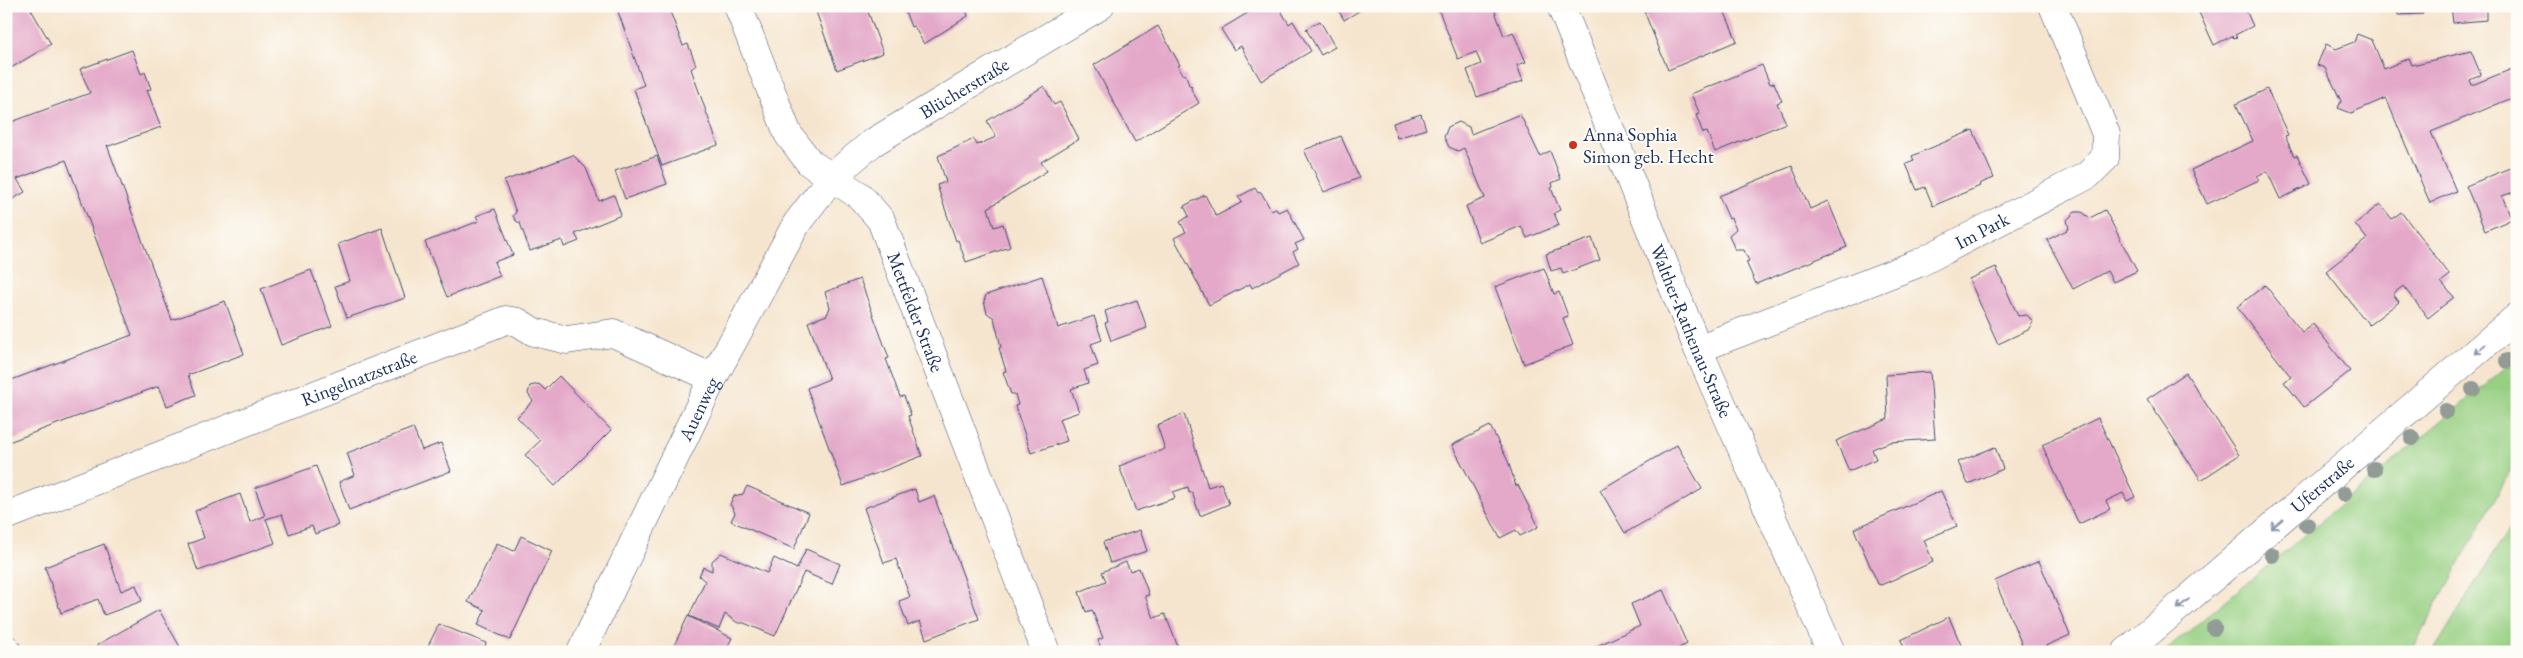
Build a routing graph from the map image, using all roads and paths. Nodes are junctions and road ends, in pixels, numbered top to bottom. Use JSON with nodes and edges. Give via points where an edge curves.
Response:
{"nodes":[{"id":1,"x":738,"y":6,"type":"edge"},
{"id":2,"x":1100,"y":6,"type":"edge"},
{"id":3,"x":1561,"y":6,"type":"edge"},
{"id":4,"x":2053,"y":6,"type":"edge"},
{"id":5,"x":832,"y":176,"type":"junction"},
{"id":6,"x":2517,"y":317,"type":"edge"},
{"id":7,"x":1698,"y":349,"type":"junction"},
{"id":8,"x":713,"y":378,"type":"junction"},
{"id":9,"x":6,"y":516,"type":"edge"},
{"id":10,"x":581,"y":652,"type":"edge"},
{"id":11,"x":1046,"y":652,"type":"edge"},
{"id":12,"x":1832,"y":652,"type":"edge"},
{"id":13,"x":2126,"y":652,"type":"edge"}],
"edges":[{"from":1,"to":5,"type":"street","name":"Mettfelder Straße","via":[[788,134],[810,163]]},
{"from":2,"to":5,"type":"street","name":"Blücherstraße","via":[[872,143]]},
{"from":3,"to":7,"type":"street","name":"Walther-Rathenau-Straße"},
{"from":4,"to":7,"type":"street","name":"Im Park","via":[[2106,134],[2105,158],[2088,175],[1919,263]]},
{"from":5,"to":8,"type":"street","name":"Auenweg","via":[[797,223]]},
{"from":5,"to":11,"type":"street","name":"Mettfelder Straße","via":[[860,196],[880,220]]},
{"from":6,"to":13,"type":"street","name":"Uferstraße","one_way":true},
{"from":7,"to":12,"type":"street","name":"Walther-Rathenau-Straße"},
{"from":8,"to":9,"type":"street","name":"Ringelnatzstraße","via":[[613,333],[567,340],[534,332],[518,322],[506,320]]},
{"from":8,"to":10,"type":"street","name":"Auenweg"}]}
